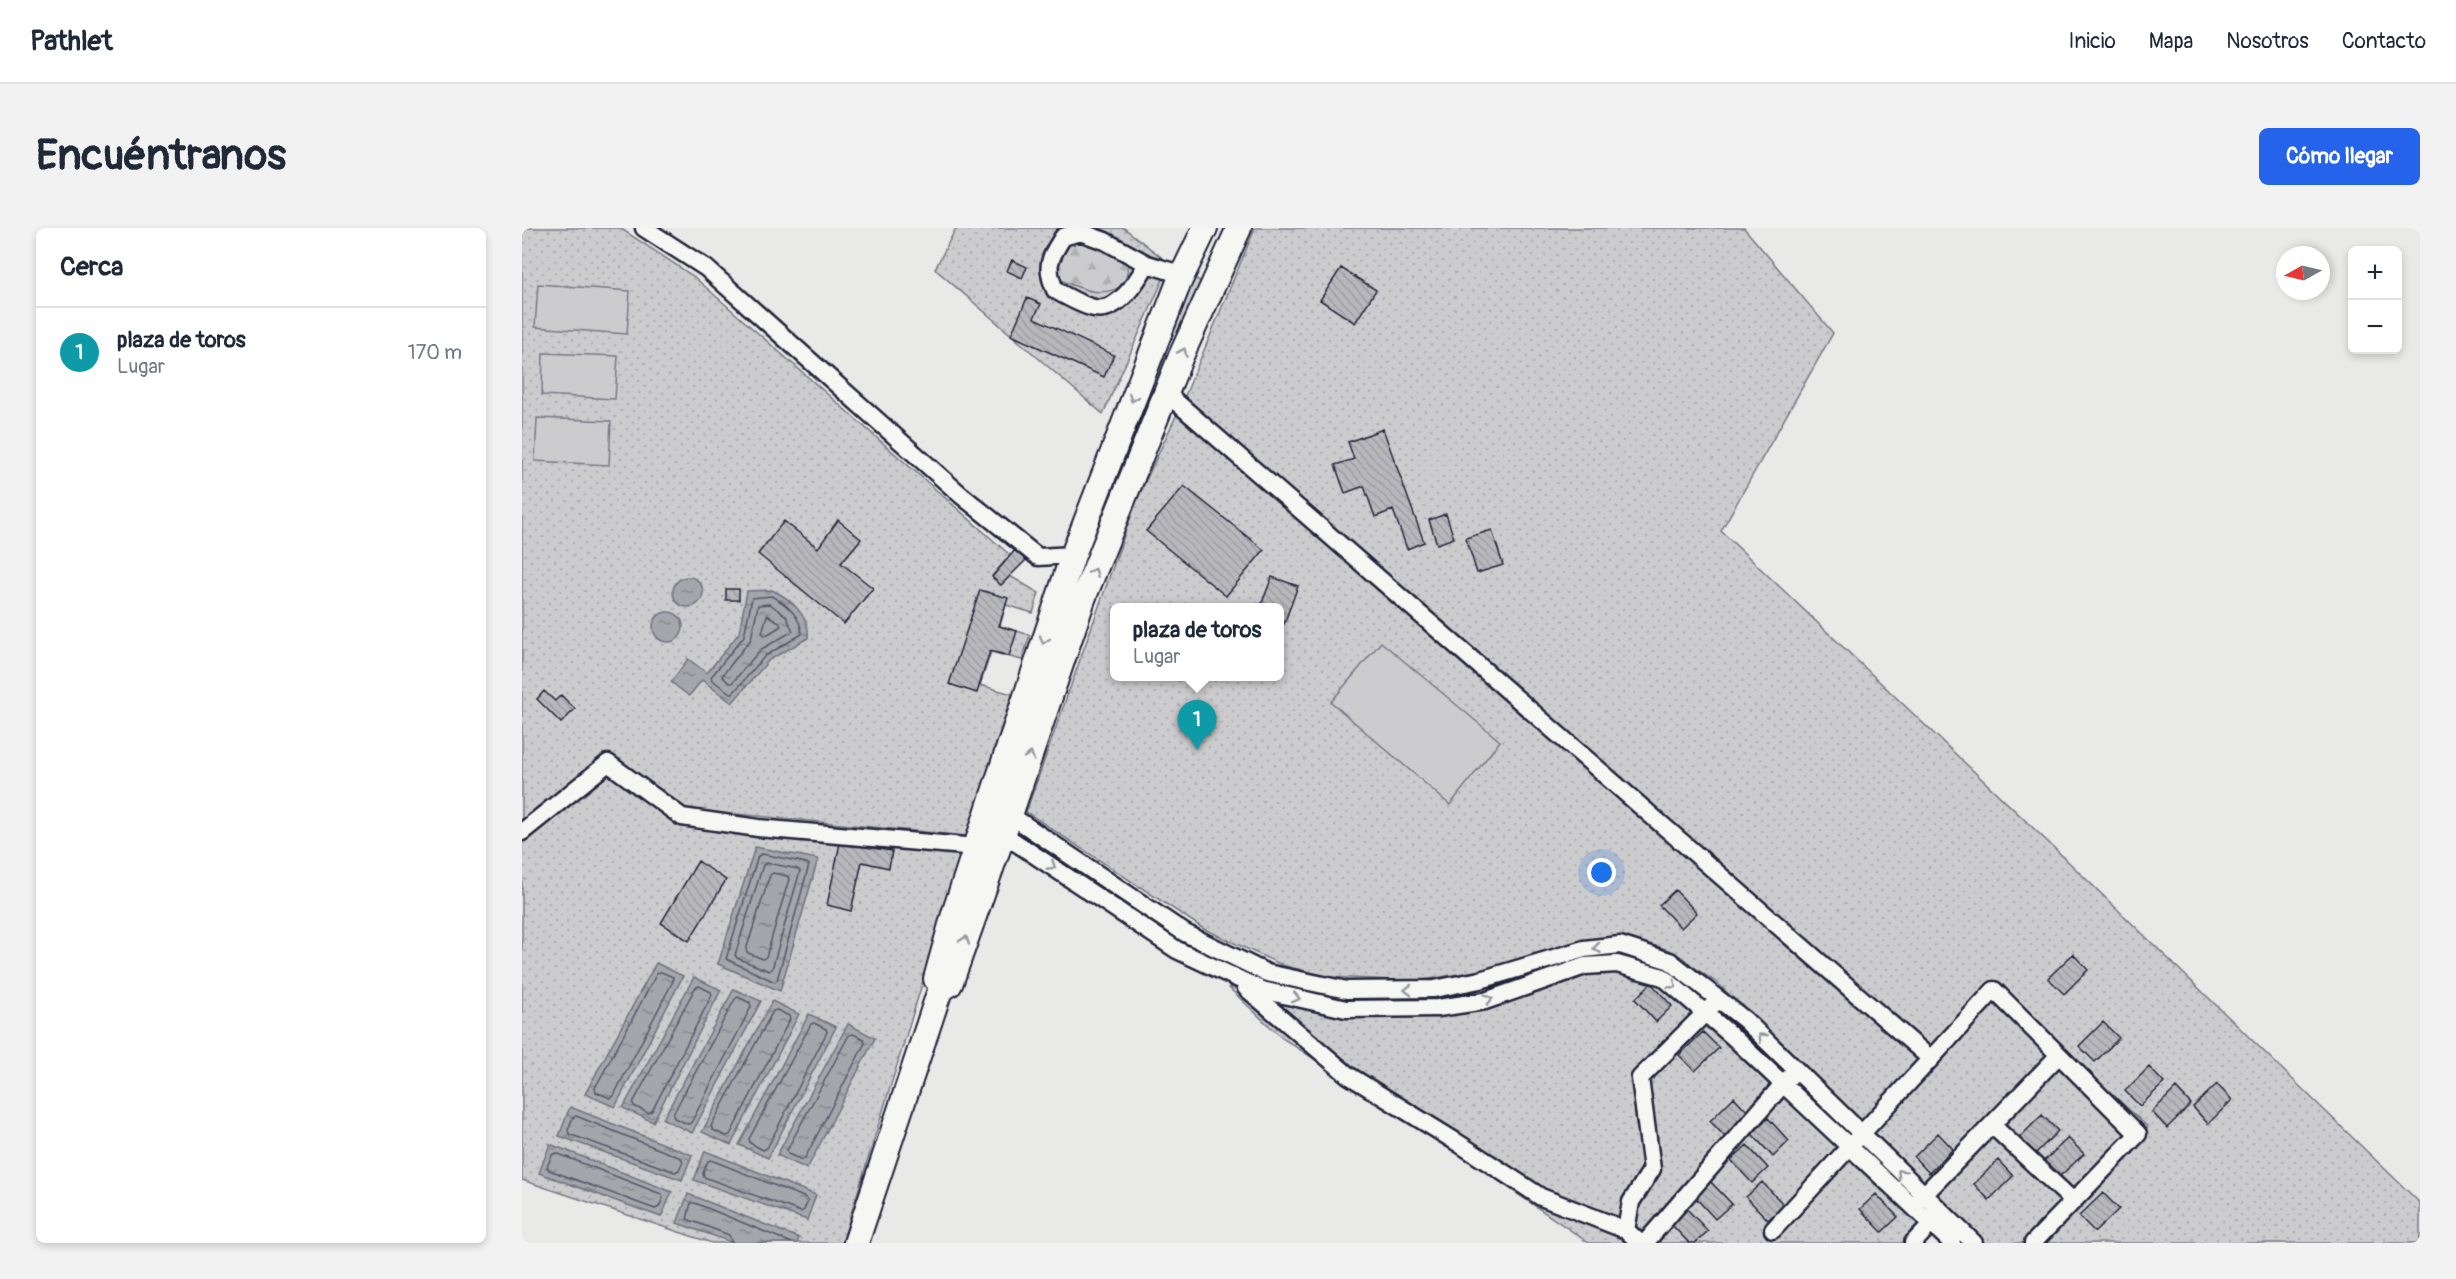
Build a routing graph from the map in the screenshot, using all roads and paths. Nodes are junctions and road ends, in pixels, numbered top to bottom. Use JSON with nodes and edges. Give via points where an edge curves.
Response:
{"nodes":[{"id":1,"x":644,"y":228,"type":"edge"},
{"id":2,"x":1205,"y":228,"type":"edge"},
{"id":3,"x":1239,"y":228,"type":"edge"},
{"id":4,"x":1147,"y":264,"type":"junction"},
{"id":5,"x":1183,"y":275,"type":"junction"},
{"id":6,"x":1166,"y":393,"type":"junction"},
{"id":7,"x":1072,"y":555,"type":"junction"},
{"id":8,"x":1007,"y":824,"type":"junction"},
{"id":9,"x":522,"y":832,"type":"edge"},
{"id":10,"x":976,"y":847,"type":"junction"},
{"id":11,"x":1236,"y":978,"type":"junction"},
{"id":12,"x":940,"y":990,"type":"junction"},
{"id":13,"x":1718,"y":999,"type":"junction"},
{"id":14,"x":1706,"y":1013,"type":"junction"},
{"id":15,"x":2059,"y":1055,"type":"junction"},
{"id":16,"x":1931,"y":1059,"type":"junction"},
{"id":17,"x":1796,"y":1070,"type":"junction"},
{"id":18,"x":1784,"y":1084,"type":"junction"},
{"id":19,"x":1992,"y":1125,"type":"junction"},
{"id":20,"x":1856,"y":1140,"type":"junction"},
{"id":21,"x":1918,"y":1200,"type":"junction"},
{"id":22,"x":2073,"y":1201,"type":"junction"},
{"id":23,"x":1932,"y":1223,"type":"junction"},
{"id":24,"x":1626,"y":1230,"type":"junction"},
{"id":25,"x":1773,"y":1230,"type":"dead end"},
{"id":26,"x":856,"y":1243,"type":"edge"},
{"id":27,"x":1643,"y":1243,"type":"edge"},
{"id":28,"x":1913,"y":1243,"type":"edge"},
{"id":29,"x":1952,"y":1243,"type":"edge"},
{"id":30,"x":1974,"y":1243,"type":"edge"},
{"id":31,"x":2032,"y":1243,"type":"edge"}],
"edges":[{"from":1,"to":7,"type":"street","via":[[706,268],[961,495],[1038,557]]},
{"from":2,"to":5,"type":"main road"},
{"from":6,"to":3,"type":"main road","one_way":true},
{"from":4,"to":4,"type":"street","via":[[1080,232],[1063,237],[1050,258],[1048,274],[1055,290],[1096,308],[1109,307],[1135,284]]},
{"from":4,"to":5,"type":"street"},
{"from":5,"to":7,"type":"main road","one_way":true},
{"from":8,"to":6,"type":"main road","one_way":true,"via":[[1072,628]]},
{"from":6,"to":16,"type":"street"},
{"from":7,"to":10,"type":"main road","one_way":true},
{"from":8,"to":11,"type":"street","one_way":true,"via":[[1178,950]]},
{"from":12,"to":8,"type":"main road","one_way":true,"via":[[950,984]]},
{"from":13,"to":8,"type":"street","one_way":true,"via":[[1670,961],[1620,945],[1584,949],[1480,980],[1434,989],[1347,990],[1267,973],[1185,933]]},
{"from":9,"to":10,"type":"street","via":[[608,763],[682,817],[758,828]]},
{"from":10,"to":12,"type":"main road","via":[[936,977]]},
{"from":11,"to":14,"type":"street","one_way":true,"via":[[1262,990],[1347,1009],[1438,1008],[1485,1000],[1585,966],[1617,964],[1663,977]]},
{"from":11,"to":24,"type":"street","via":[[1348,1076],[1541,1197]]},
{"from":12,"to":26,"type":"main road"},
{"from":13,"to":14,"type":"street"},
{"from":17,"to":13,"type":"street","one_way":true},
{"from":14,"to":18,"type":"street"},
{"from":14,"to":24,"type":"street","via":[[1640,1078],[1652,1169],[1631,1202]]},
{"from":15,"to":16,"type":"street","via":[[1994,990]]},
{"from":15,"to":19,"type":"street"},
{"from":15,"to":22,"type":"street","via":[[2139,1134]]},
{"from":16,"to":20,"type":"street"},
{"from":17,"to":18,"type":"street"},
{"from":17,"to":20,"type":"street"},
{"from":18,"to":20,"type":"street"},
{"from":18,"to":27,"type":"street"},
{"from":19,"to":21,"type":"street"},
{"from":19,"to":22,"type":"street"},
{"from":20,"to":21,"type":"street"},
{"from":20,"to":25,"type":"street"},
{"from":21,"to":23,"type":"street"},
{"from":21,"to":30,"type":"street"},
{"from":22,"to":31,"type":"street"},
{"from":23,"to":28,"type":"street"},
{"from":23,"to":29,"type":"street"},
{"from":24,"to":27,"type":"street"}]}
